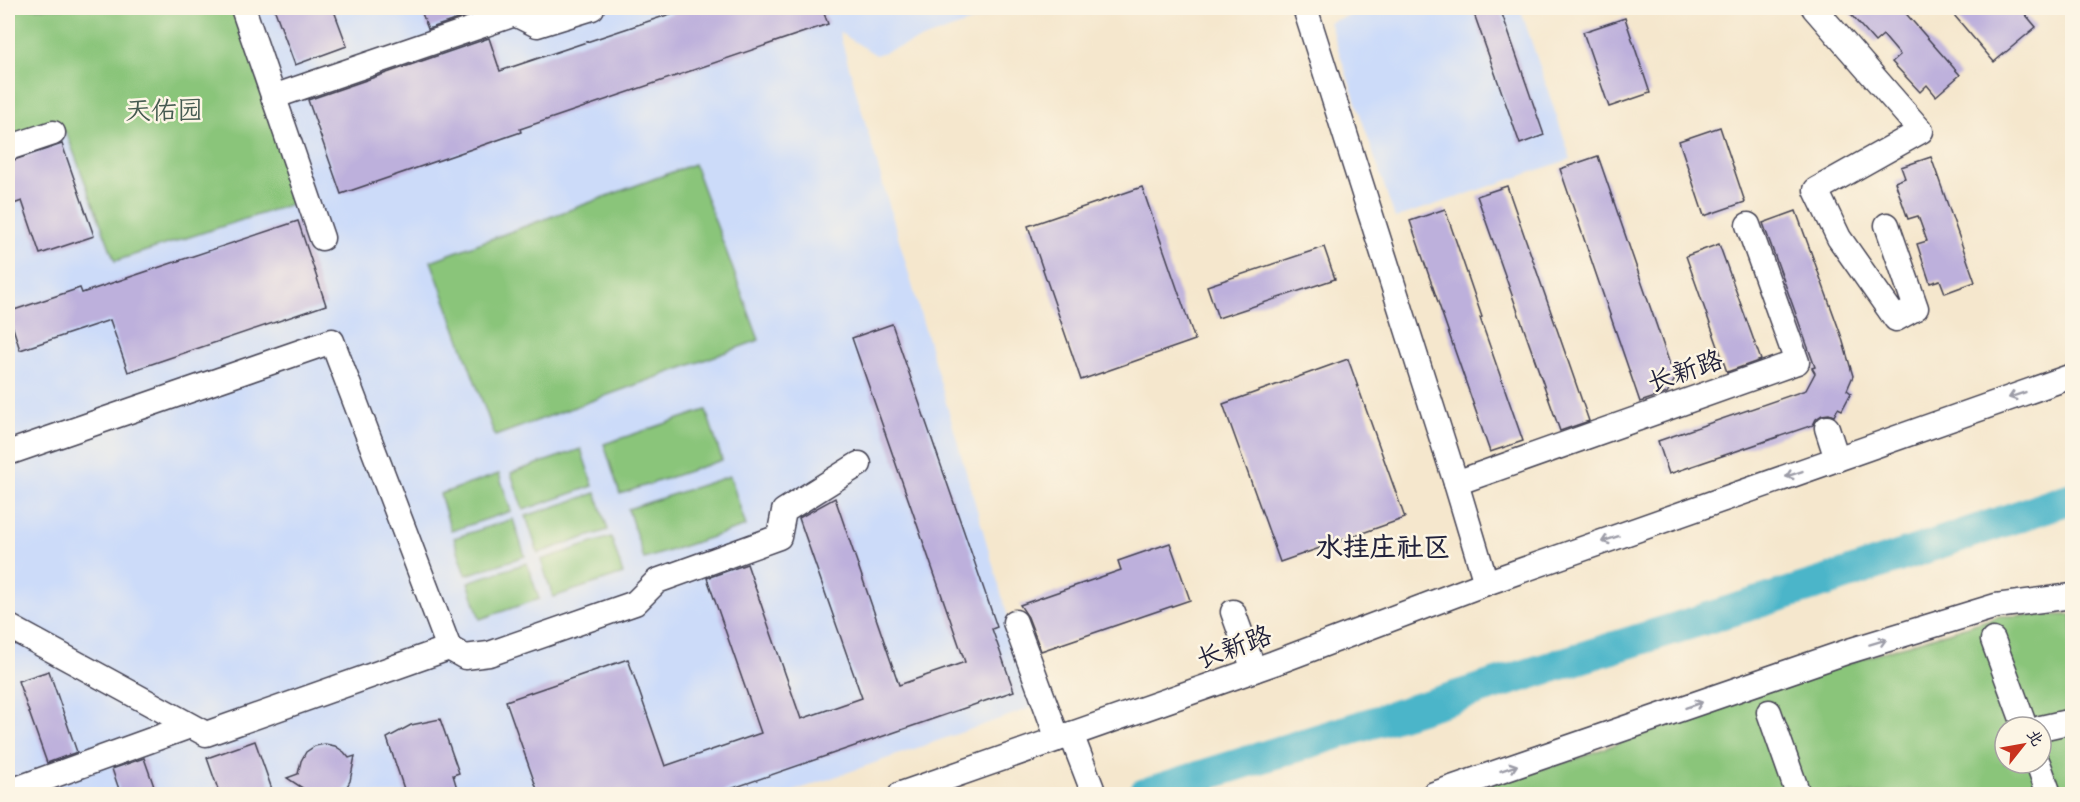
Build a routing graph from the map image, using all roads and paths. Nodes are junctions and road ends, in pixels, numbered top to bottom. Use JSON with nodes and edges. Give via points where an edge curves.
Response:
{"nodes":[{"id":1,"x":22,"y":8,"type":"edge"},
{"id":2,"x":243,"y":8,"type":"edge"},
{"id":3,"x":592,"y":8,"type":"edge"},
{"id":4,"x":1305,"y":8,"type":"edge"},
{"id":5,"x":1814,"y":8,"type":"edge"},
{"id":6,"x":512,"y":11,"type":"edge"},
{"id":7,"x":8,"y":13,"type":"edge"},
{"id":8,"x":273,"y":97,"type":"junction"},
{"id":9,"x":53,"y":133,"type":"dead end"},
{"id":10,"x":8,"y":147,"type":"edge"},
{"id":11,"x":1748,"y":225,"type":"dead end"},
{"id":12,"x":1887,"y":225,"type":"dead end"},
{"id":13,"x":322,"y":238,"type":"dead end"},
{"id":14,"x":2073,"y":376,"type":"edge"},
{"id":15,"x":1827,"y":428,"type":"dead end"},
{"id":16,"x":8,"y":453,"type":"edge"},
{"id":17,"x":1837,"y":459,"type":"junction"},
{"id":18,"x":859,"y":464,"type":"dead end"},
{"id":19,"x":1456,"y":483,"type":"junction"},
{"id":20,"x":1486,"y":582,"type":"junction"},
{"id":21,"x":2073,"y":596,"type":"edge"},
{"id":22,"x":1233,"y":612,"type":"dead end"},
{"id":23,"x":1015,"y":622,"type":"dead end"},
{"id":24,"x":8,"y":626,"type":"edge"},
{"id":25,"x":1993,"y":640,"type":"dead end"},
{"id":26,"x":449,"y":648,"type":"junction"},
{"id":27,"x":1254,"y":670,"type":"junction"},
{"id":28,"x":1769,"y":712,"type":"dead end"},
{"id":29,"x":2021,"y":715,"type":"edge"},
{"id":30,"x":2073,"y":722,"type":"edge"},
{"id":31,"x":190,"y":726,"type":"junction"},
{"id":32,"x":2053,"y":726,"type":"edge"},
{"id":33,"x":1064,"y":737,"type":"junction"},
{"id":34,"x":2042,"y":775,"type":"edge"},
{"id":35,"x":8,"y":792,"type":"edge"},
{"id":36,"x":1093,"y":793,"type":"edge"},
{"id":37,"x":901,"y":795,"type":"edge"},
{"id":38,"x":1434,"y":795,"type":"edge"},
{"id":39,"x":1798,"y":795,"type":"edge"},
{"id":40,"x":2049,"y":795,"type":"edge"}],
"edges":[{"from":1,"to":7,"type":"path"},
{"from":2,"to":8,"type":"street"},
{"from":3,"to":6,"type":"street","via":[[537,25]]},
{"from":4,"to":19,"type":"street"},
{"from":5,"to":12,"type":"street","via":[[1921,131],[1816,190],[1839,238],[1896,319],[1916,308]]},
{"from":6,"to":8,"type":"street"},
{"from":8,"to":13,"type":"street"},
{"from":9,"to":10,"type":"street"},
{"from":11,"to":19,"type":"street","name":"长新路","via":[[1797,362]]},
{"from":14,"to":17,"type":"street","name":"长新路","one_way":true},
{"from":15,"to":17,"type":"street"},
{"from":16,"to":26,"type":"street","via":[[332,341]]},
{"from":17,"to":20,"type":"street","name":"长新路","one_way":true},
{"from":18,"to":26,"type":"street","via":[[784,511],[779,537],[657,581],[635,603],[489,654],[465,657]]},
{"from":19,"to":20,"type":"street"},
{"from":20,"to":27,"type":"street","name":"长新路"},
{"from":38,"to":21,"type":"street","one_way":true,"via":[[1872,644],[1996,606]]},
{"from":22,"to":27,"type":"street"},
{"from":23,"to":33,"type":"street"},
{"from":24,"to":31,"type":"street"},
{"from":25,"to":29,"type":"street"},
{"from":26,"to":31,"type":"street","via":[[206,735]]},
{"from":27,"to":33,"type":"street","name":"长新路"},
{"from":28,"to":39,"type":"street"},
{"from":30,"to":32,"type":"street"},
{"from":31,"to":35,"type":"street"},
{"from":33,"to":36,"type":"street"},
{"from":33,"to":37,"type":"street","name":"长新路"},
{"from":34,"to":40,"type":"street"}]}
